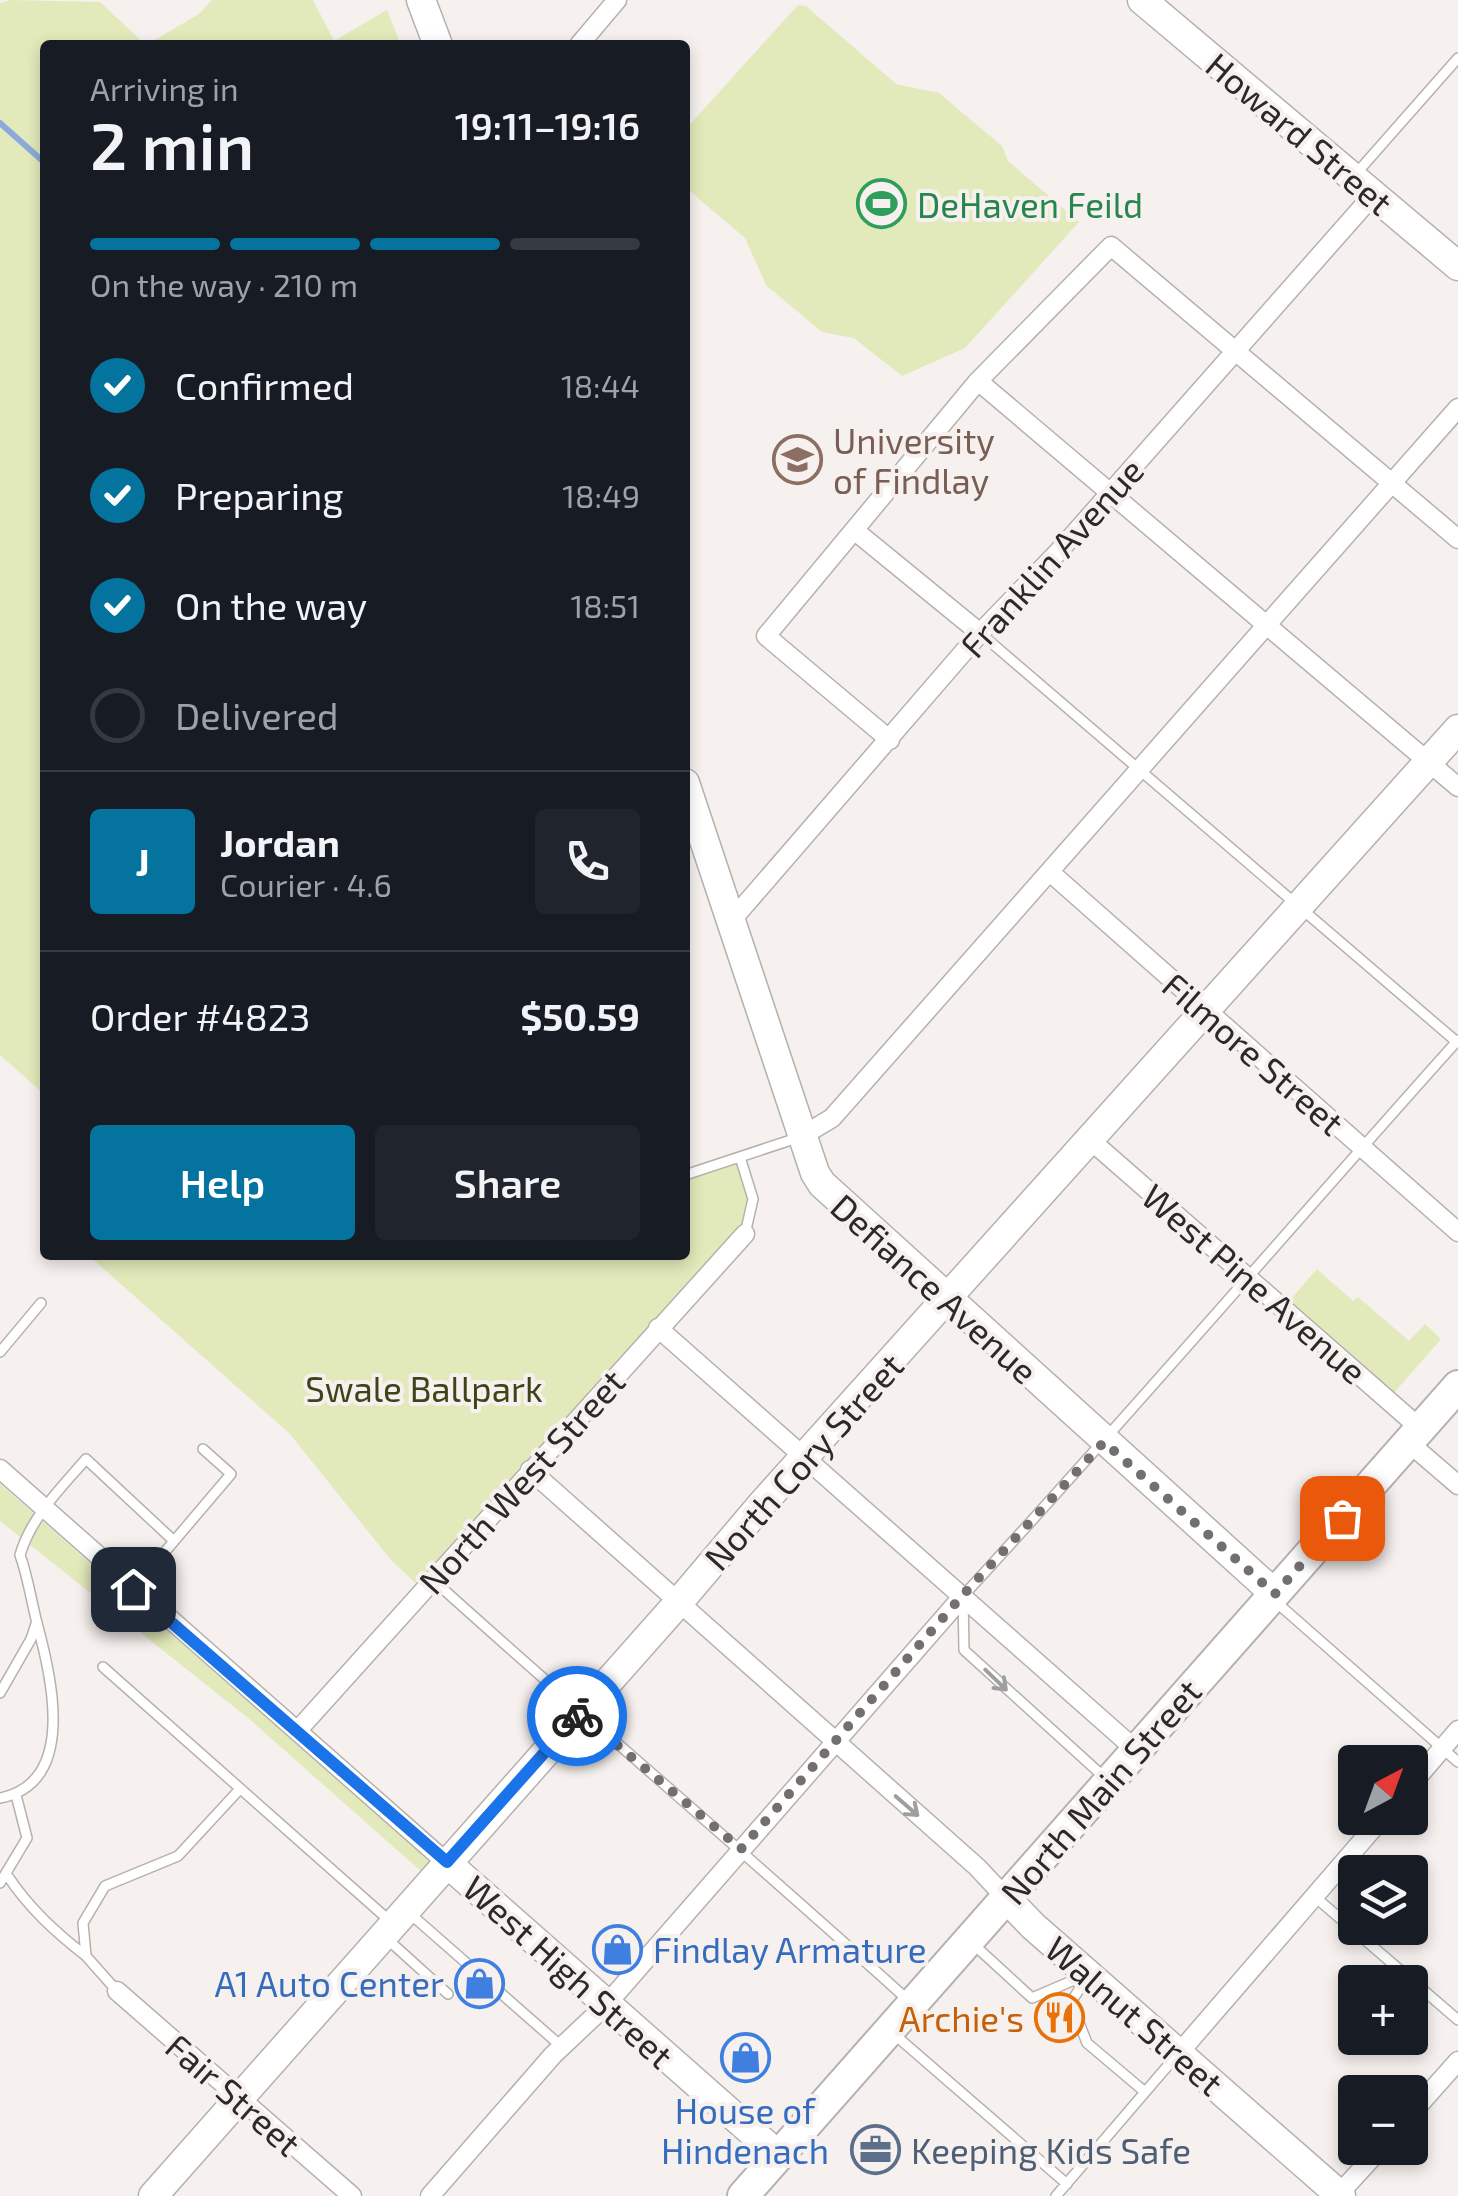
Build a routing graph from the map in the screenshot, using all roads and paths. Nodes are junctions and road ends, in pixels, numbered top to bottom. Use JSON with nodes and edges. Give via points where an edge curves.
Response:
{"nodes":[{"id":1,"x":421,"y":0,"type":"edge"},
{"id":2,"x":617,"y":0,"type":"edge"},
{"id":3,"x":1142,"y":0,"type":"edge"},
{"id":4,"x":436,"y":40,"type":"edge"},
{"id":5,"x":583,"y":40,"type":"edge"},
{"id":6,"x":1458,"y":58,"type":"edge"},
{"id":7,"x":1364,"y":185,"type":"junction"},
{"id":8,"x":1458,"y":266,"type":"edge"},
{"id":9,"x":1236,"y":350,"type":"junction"},
{"id":10,"x":978,"y":381,"type":"junction"},
{"id":11,"x":1458,"y":408,"type":"edge"},
{"id":12,"x":1391,"y":484,"type":"junction"},
{"id":13,"x":1109,"y":494,"type":"junction"},
{"id":14,"x":854,"y":530,"type":"junction"},
{"id":15,"x":1458,"y":539,"type":"edge"},
{"id":16,"x":1268,"y":625,"type":"junction"},
{"id":17,"x":980,"y":633,"type":"junction"},
{"id":18,"x":1458,"y":729,"type":"edge"},
{"id":19,"x":890,"y":740,"type":"junction"},
{"id":20,"x":1428,"y":762,"type":"junction"},
{"id":21,"x":1139,"y":770,"type":"junction"},
{"id":22,"x":1458,"y":787,"type":"edge"},
{"id":23,"x":690,"y":799,"type":"edge"},
{"id":24,"x":1051,"y":872,"type":"junction"},
{"id":25,"x":1298,"y":906,"type":"junction"},
{"id":26,"x":731,"y":921,"type":"junction"},
{"id":27,"x":1204,"y":1011,"type":"junction"},
{"id":28,"x":1458,"y":1042,"type":"edge"},
{"id":29,"x":802,"y":1136,"type":"junction"},
{"id":30,"x":1088,"y":1138,"type":"junction"},
{"id":31,"x":1362,"y":1147,"type":"junction"},
{"id":32,"x":740,"y":1156,"type":"junction"},
{"id":33,"x":690,"y":1173,"type":"edge"},
{"id":34,"x":1458,"y":1232,"type":"edge"},
{"id":35,"x":744,"y":1234,"type":"joint"},
{"id":36,"x":1247,"y":1276,"type":"junction"},
{"id":37,"x":947,"y":1298,"type":"junction"},
{"id":38,"x":41,"y":1303,"type":"dead end"},
{"id":39,"x":658,"y":1328,"type":"junction"},
{"id":40,"x":0,"y":1352,"type":"edge"},
{"id":41,"x":1458,"y":1386,"type":"edge"},
{"id":42,"x":1415,"y":1436,"type":"junction"},
{"id":43,"x":1104,"y":1442,"type":"junction"},
{"id":44,"x":204,"y":1450,"type":"dead end"},
{"id":45,"x":805,"y":1457,"type":"junction"},
{"id":46,"x":0,"y":1469,"type":"edge"},
{"id":47,"x":530,"y":1470,"type":"junction"},
{"id":48,"x":1458,"y":1486,"type":"edge"},
{"id":49,"x":44,"y":1510,"type":"junction"},
{"id":50,"x":174,"y":1541,"type":"junction"},
{"id":51,"x":432,"y":1580,"type":"junction"},
{"id":52,"x":133,"y":1589,"type":"junction"},
{"id":53,"x":962,"y":1596,"type":"junction"},
{"id":54,"x":1273,"y":1596,"type":"junction"},
{"id":55,"x":679,"y":1602,"type":"junction"},
{"id":56,"x":36,"y":1622,"type":"junction"},
{"id":57,"x":102,"y":1667,"type":"dead end"},
{"id":58,"x":0,"y":1693,"type":"edge"},
{"id":59,"x":579,"y":1713,"type":"junction"},
{"id":60,"x":298,"y":1730,"type":"junction"},
{"id":61,"x":1458,"y":1730,"type":"edge"},
{"id":62,"x":834,"y":1742,"type":"junction"},
{"id":63,"x":1442,"y":1748,"type":"junction"},
{"id":64,"x":1136,"y":1750,"type":"junction"},
{"id":65,"x":1458,"y":1762,"type":"edge"},
{"id":66,"x":1428,"y":1765,"type":"edge"},
{"id":67,"x":1108,"y":1781,"type":"junction"},
{"id":68,"x":239,"y":1790,"type":"junction"},
{"id":69,"x":16,"y":1795,"type":"junction"},
{"id":70,"x":0,"y":1798,"type":"edge"},
{"id":71,"x":1367,"y":1835,"type":"edge"},
{"id":72,"x":741,"y":1849,"type":"junction"},
{"id":73,"x":447,"y":1862,"type":"junction"},
{"id":74,"x":3,"y":1879,"type":"edge"},
{"id":75,"x":1314,"y":1896,"type":"junction"},
{"id":76,"x":1007,"y":1898,"type":"junction"},
{"id":77,"x":394,"y":1923,"type":"junction"},
{"id":78,"x":968,"y":1940,"type":"junction"},
{"id":79,"x":86,"y":1956,"type":"junction"},
{"id":80,"x":1088,"y":1974,"type":"junction"},
{"id":81,"x":118,"y":1991,"type":"joint"},
{"id":82,"x":448,"y":1994,"type":"dead end"},
{"id":83,"x":912,"y":2004,"type":"junction"},
{"id":84,"x":606,"y":2005,"type":"junction"},
{"id":85,"x":1458,"y":2020,"type":"edge"},
{"id":86,"x":889,"y":2030,"type":"junction"},
{"id":87,"x":562,"y":2046,"type":"junction"},
{"id":88,"x":1179,"y":2053,"type":"junction"},
{"id":89,"x":1458,"y":2061,"type":"edge"},
{"id":90,"x":1145,"y":2092,"type":"junction"},
{"id":91,"x":1428,"y":2095,"type":"edge"},
{"id":92,"x":238,"y":2098,"type":"junction"},
{"id":93,"x":778,"y":2155,"type":"junction"},
{"id":94,"x":1366,"y":2165,"type":"edge"},
{"id":95,"x":1067,"y":2184,"type":"junction"},
{"id":96,"x":1339,"y":2195,"type":"edge"},
{"id":97,"x":152,"y":2196,"type":"edge"},
{"id":98,"x":352,"y":2196,"type":"edge"},
{"id":99,"x":430,"y":2196,"type":"edge"},
{"id":100,"x":742,"y":2196,"type":"edge"},
{"id":101,"x":1056,"y":2196,"type":"edge"}],
"edges":[{"from":1,"to":4,"type":"street"},
{"from":2,"to":5,"type":"street"},
{"from":3,"to":7,"type":"street","name":"Howard Street"},
{"from":6,"to":7,"type":"lane"},
{"from":7,"to":8,"type":"street","name":"Howard Street"},
{"from":7,"to":9,"type":"street","name":"Franklin Avenue"},
{"from":9,"to":10,"type":"street","via":[[1111,246]]},
{"from":9,"to":12,"type":"street"},
{"from":9,"to":13,"type":"street","name":"Franklin Avenue"},
{"from":10,"to":13,"type":"street"},
{"from":10,"to":14,"type":"street"},
{"from":11,"to":12,"type":"street"},
{"from":12,"to":15,"type":"street"},
{"from":12,"to":16,"type":"street"},
{"from":13,"to":16,"type":"street"},
{"from":13,"to":17,"type":"street","name":"Franklin Avenue"},
{"from":14,"to":17,"type":"street"},
{"from":14,"to":19,"type":"street","via":[[766,636]]},
{"from":16,"to":20,"type":"street"},
{"from":16,"to":21,"type":"street"},
{"from":17,"to":19,"type":"street","name":"Franklin Avenue"},
{"from":17,"to":21,"type":"lane"},
{"from":18,"to":20,"type":"street","name":"North Cory Street"},
{"from":19,"to":26,"type":"street","name":"Franklin Avenue"},
{"from":20,"to":22,"type":"street"},
{"from":20,"to":25,"type":"street","name":"North Cory Street"},
{"from":21,"to":24,"type":"street"},
{"from":21,"to":25,"type":"lane"},
{"from":23,"to":26,"type":"street","name":"Defiance Avenue"},
{"from":24,"to":27,"type":"street","name":"Filmore Street"},
{"from":24,"to":29,"type":"street","via":[[832,1118]]},
{"from":25,"to":27,"type":"street","name":"North Cory Street"},
{"from":25,"to":28,"type":"lane"},
{"from":26,"to":29,"type":"street","name":"Defiance Avenue"},
{"from":27,"to":30,"type":"street","name":"North Cory Street"},
{"from":27,"to":31,"type":"street","name":"Filmore Street"},
{"from":28,"to":31,"type":"lane"},
{"from":29,"to":32,"type":"lane"},
{"from":29,"to":37,"type":"street","name":"Defiance Avenue","via":[[822,1184]]},
{"from":30,"to":36,"type":"street","name":"West Pine Avenue"},
{"from":30,"to":37,"type":"street","name":"North Cory Street"},
{"from":31,"to":34,"type":"street","name":"Filmore Street"},
{"from":31,"to":36,"type":"lane"},
{"from":32,"to":33,"type":"lane"},
{"from":32,"to":35,"type":"lane","via":[[753,1199]]},
{"from":35,"to":39,"type":"street","name":"North West Street"},
{"from":36,"to":42,"type":"street","name":"West Pine Avenue"},
{"from":36,"to":43,"type":"lane"},
{"from":37,"to":43,"type":"street","name":"Defiance Avenue"},
{"from":37,"to":45,"type":"street","name":"North Cory Street"},
{"from":38,"to":40,"type":"lane"},
{"from":39,"to":45,"type":"street"},
{"from":39,"to":47,"type":"street","name":"North West Street"},
{"from":41,"to":42,"type":"main road","name":"North Main Street"},
{"from":42,"to":48,"type":"street","name":"West Pine Avenue"},
{"from":42,"to":54,"type":"main road","name":"North Main Street"},
{"from":43,"to":53,"type":"lane"},
{"from":43,"to":54,"type":"street","name":"Defiance Avenue"},
{"from":44,"to":50,"type":"lane","via":[[231,1474]]},
{"from":45,"to":53,"type":"street"},
{"from":45,"to":55,"type":"street","name":"North Cory Street"},
{"from":46,"to":49,"type":"street","name":"West High Street"},
{"from":47,"to":51,"type":"street","name":"North West Street"},
{"from":47,"to":55,"type":"street","name":"Walnut Street"},
{"from":49,"to":50,"type":"lane","via":[[86,1459]]},
{"from":49,"to":52,"type":"street","name":"West High Street"},
{"from":49,"to":56,"type":"lane","via":[[20,1555]]},
{"from":50,"to":52,"type":"lane"},
{"from":51,"to":59,"type":"lane"},
{"from":51,"to":60,"type":"street","name":"North West Street"},
{"from":52,"to":60,"type":"street","name":"West High Street"},
{"from":53,"to":62,"type":"street"},
{"from":53,"to":64,"type":"street"},
{"from":53,"to":67,"type":"lane","one_way":true,"via":[[964,1650]]},
{"from":54,"to":63,"type":"lane"},
{"from":54,"to":64,"type":"main road","name":"North Main Street"},
{"from":55,"to":59,"type":"street","name":"North Cory Street"},
{"from":55,"to":62,"type":"street","name":"Walnut Street"},
{"from":56,"to":58,"type":"lane"},
{"from":56,"to":69,"type":"lane","via":[[54,1712],[50,1752],[39,1775]]},
{"from":57,"to":68,"type":"lane"},
{"from":59,"to":72,"type":"lane"},
{"from":59,"to":73,"type":"street","name":"North Cory Street"},
{"from":60,"to":73,"type":"street","name":"West High Street"},
{"from":61,"to":63,"type":"street"},
{"from":62,"to":72,"type":"street"},
{"from":62,"to":76,"type":"street","name":"Walnut Street","one_way":true},
{"from":63,"to":65,"type":"lane"},
{"from":63,"to":66,"type":"street"},
{"from":64,"to":67,"type":"main road","name":"North Main Street"},
{"from":67,"to":76,"type":"main road","name":"North Main Street"},
{"from":68,"to":77,"type":"lane"},
{"from":68,"to":79,"type":"lane","via":[[178,1856],[105,1886],[84,1923]]},
{"from":69,"to":70,"type":"lane"},
{"from":69,"to":74,"type":"lane","via":[[26,1838]]},
{"from":71,"to":75,"type":"street"},
{"from":72,"to":83,"type":"lane"},
{"from":72,"to":84,"type":"street"},
{"from":73,"to":77,"type":"street","name":"North Cory Street"},
{"from":73,"to":84,"type":"street","name":"West High Street"},
{"from":74,"to":79,"type":"lane"},
{"from":75,"to":85,"type":"lane"},
{"from":75,"to":88,"type":"street"},
{"from":76,"to":78,"type":"main road","name":"North Main Street"},
{"from":76,"to":80,"type":"street","name":"Walnut Street"},
{"from":77,"to":82,"type":"lane"},
{"from":77,"to":87,"type":"lane"},
{"from":77,"to":92,"type":"street","name":"North Cory Street"},
{"from":78,"to":80,"type":"lane","via":[[1032,1998]]},
{"from":78,"to":83,"type":"main road","name":"North Main Street"},
{"from":79,"to":81,"type":"lane"},
{"from":80,"to":88,"type":"street","name":"Walnut Street"},
{"from":80,"to":90,"type":"lane","via":[[1071,2002],[1087,2043]]},
{"from":81,"to":92,"type":"street","name":"Fair Street"},
{"from":83,"to":86,"type":"main road","name":"North Main Street"},
{"from":84,"to":87,"type":"street"},
{"from":84,"to":93,"type":"street","name":"West High Street"},
{"from":86,"to":93,"type":"main road","name":"North Main Street"},
{"from":86,"to":95,"type":"lane"},
{"from":87,"to":99,"type":"street"},
{"from":88,"to":90,"type":"lane"},
{"from":88,"to":96,"type":"street","name":"Walnut Street"},
{"from":89,"to":91,"type":"street"},
{"from":90,"to":95,"type":"lane"},
{"from":92,"to":97,"type":"street","name":"North Cory Street"},
{"from":92,"to":98,"type":"street","name":"Fair Street"},
{"from":93,"to":100,"type":"main road","name":"North Main Street"},
{"from":94,"to":96,"type":"street"},
{"from":95,"to":101,"type":"lane"}]}
